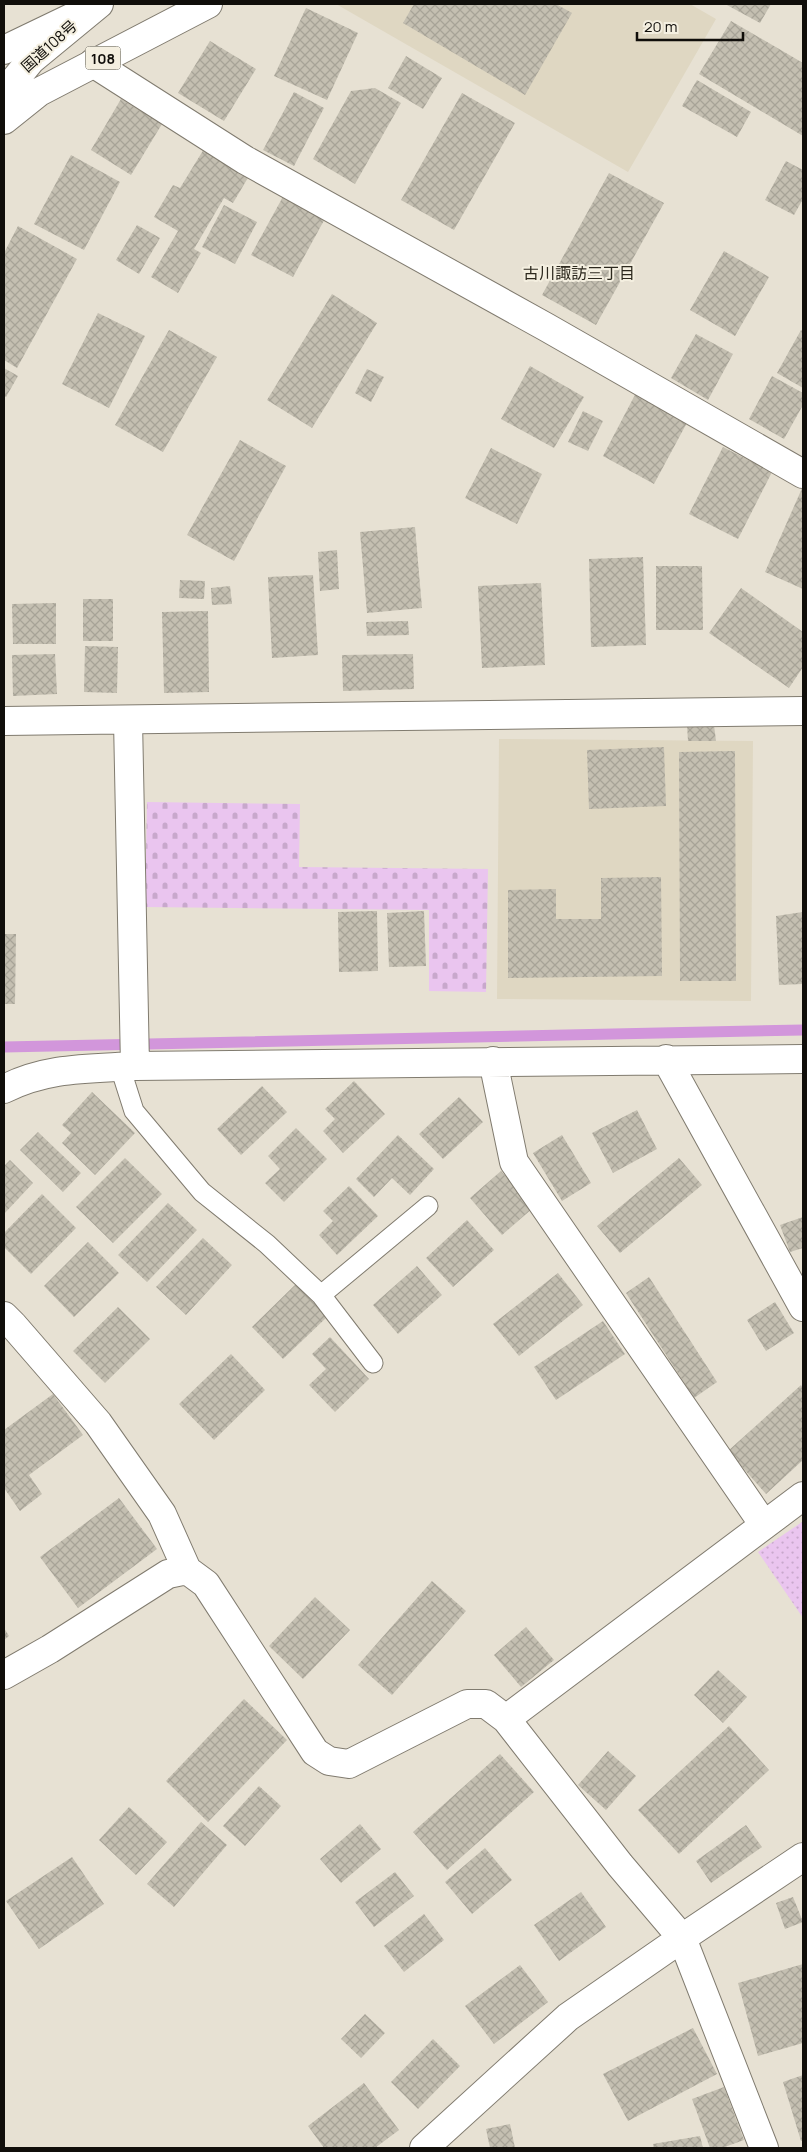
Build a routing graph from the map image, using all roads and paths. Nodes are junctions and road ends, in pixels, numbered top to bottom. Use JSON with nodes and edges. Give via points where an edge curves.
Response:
{"nodes":[{"id":1,"x":208,"y":4,"type":"edge"},
{"id":2,"x":97,"y":5,"type":"edge"},
{"id":3,"x":4,"y":50,"type":"edge"},
{"id":4,"x":93,"y":63,"type":"junction"},
{"id":5,"x":7,"y":83,"type":"edge"},
{"id":6,"x":39,"y":92,"type":"junction"},
{"id":7,"x":4,"y":120,"type":"edge"},
{"id":8,"x":803,"y":474,"type":"edge"},
{"id":9,"x":803,"y":711,"type":"edge"},
{"id":10,"x":128,"y":720,"type":"junction"},
{"id":11,"x":4,"y":722,"type":"edge"},
{"id":12,"x":131,"y":1054,"type":"junction"},
{"id":13,"x":666,"y":1059,"type":"junction"},
{"id":14,"x":803,"y":1059,"type":"edge"},
{"id":15,"x":494,"y":1061,"type":"junction"},
{"id":16,"x":4,"y":1089,"type":"edge"},
{"id":17,"x":428,"y":1206,"type":"dead end"},
{"id":18,"x":321,"y":1295,"type":"junction"},
{"id":19,"x":803,"y":1307,"type":"edge"},
{"id":20,"x":4,"y":1316,"type":"edge"},
{"id":21,"x":373,"y":1363,"type":"dead end"},
{"id":22,"x":803,"y":1496,"type":"edge"},
{"id":23,"x":764,"y":1525,"type":"junction"},
{"id":24,"x":188,"y":1570,"type":"junction"},
{"id":25,"x":4,"y":1675,"type":"edge"},
{"id":26,"x":506,"y":1719,"type":"junction"},
{"id":27,"x":803,"y":1857,"type":"edge"},
{"id":28,"x":682,"y":1938,"type":"junction"},
{"id":29,"x":424,"y":2148,"type":"edge"},
{"id":30,"x":764,"y":2148,"type":"edge"}],
"edges":[{"from":1,"to":4,"type":"main road","name":"国道108号","number":"108"},
{"from":2,"to":3,"type":"main road"},
{"from":2,"to":5,"type":"main road","name":"国道108号"},
{"from":4,"to":6,"type":"main road","name":"国道108号","number":"108"},
{"from":4,"to":8,"type":"main road","via":[[245,160]]},
{"from":5,"to":6,"type":"main road"},
{"from":6,"to":7,"type":"main road","name":"国道108号","number":"108"},
{"from":9,"to":10,"type":"main road"},
{"from":10,"to":11,"type":"main road"},
{"from":10,"to":12,"type":"main road"},
{"from":12,"to":15,"type":"main road"},
{"from":12,"to":16,"type":"main road","via":[[58,1070]]},
{"from":12,"to":18,"type":"lane","via":[[134,1111],[202,1192],[267,1244]]},
{"from":13,"to":14,"type":"main road"},
{"from":13,"to":15,"type":"main road"},
{"from":13,"to":19,"type":"main road"},
{"from":15,"to":23,"type":"main road","via":[[514,1162]]},
{"from":17,"to":18,"type":"lane"},
{"from":18,"to":21,"type":"lane"},
{"from":20,"to":24,"type":"main road","via":[[98,1423],[162,1514]]},
{"from":22,"to":23,"type":"main road"},
{"from":23,"to":26,"type":"main road"},
{"from":24,"to":25,"type":"main road","via":[[168,1574]]},
{"from":24,"to":26,"type":"main road","via":[[206,1584],[315,1752],[330,1761],[349,1764],[467,1704],[486,1704]]},
{"from":26,"to":28,"type":"main road"},
{"from":27,"to":28,"type":"main road"},
{"from":28,"to":29,"type":"main road","via":[[568,2017]]},
{"from":28,"to":30,"type":"main road"}]}
